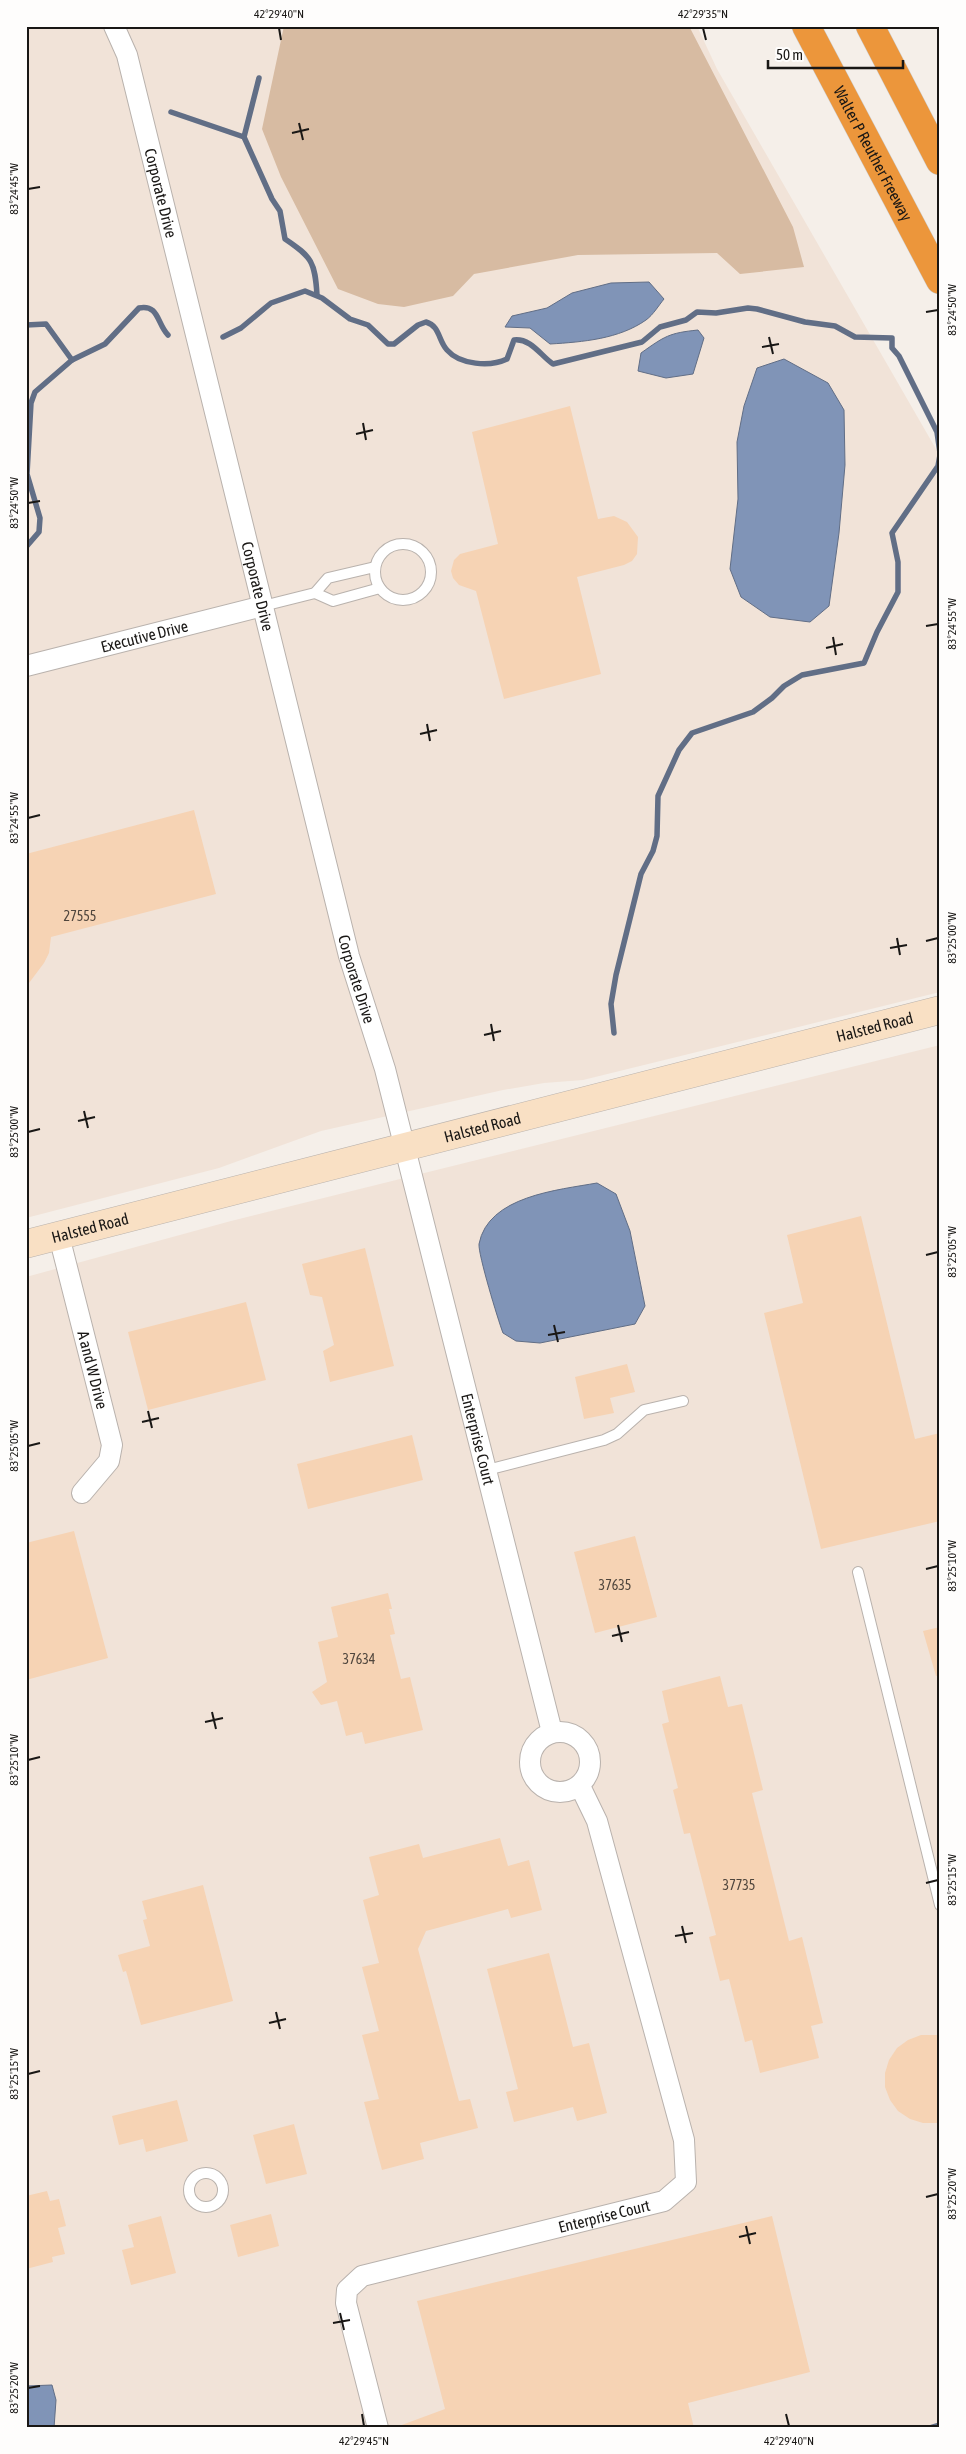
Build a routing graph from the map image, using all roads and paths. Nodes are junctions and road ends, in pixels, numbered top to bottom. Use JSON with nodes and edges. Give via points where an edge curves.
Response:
{"nodes":[{"id":1,"x":114,"y":26,"type":"edge"},
{"id":2,"x":806,"y":26,"type":"edge"},
{"id":3,"x":870,"y":26,"type":"edge"},
{"id":4,"x":940,"y":161,"type":"edge"},
{"id":5,"x":940,"y":280,"type":"edge"},
{"id":6,"x":376,"y":567,"type":"junction"},
{"id":7,"x":380,"y":588,"type":"junction"},
{"id":8,"x":315,"y":594,"type":"junction"},
{"id":9,"x":263,"y":606,"type":"junction"},
{"id":10,"x":26,"y":666,"type":"edge"},
{"id":11,"x":940,"y":1010,"type":"edge"},
{"id":12,"x":405,"y":1146,"type":"junction"},
{"id":13,"x":59,"y":1236,"type":"junction"},
{"id":14,"x":26,"y":1244,"type":"edge"},
{"id":15,"x":683,"y":1401,"type":"dead end"},
{"id":16,"x":487,"y":1470,"type":"junction"},
{"id":17,"x":82,"y":1493,"type":"dead end"},
{"id":18,"x":858,"y":1572,"type":"dead end"},
{"id":19,"x":552,"y":1732,"type":"junction"},
{"id":20,"x":580,"y":1786,"type":"junction"},
{"id":21,"x":940,"y":1905,"type":"edge"},
{"id":22,"x":378,"y":2428,"type":"edge"}],
"edges":[{"from":1,"to":9,"type":"street","name":"Corporate Drive","via":[[127,56]]},
{"from":2,"to":5,"type":"highway","name":"Walter P Reuther Freeway"},
{"from":3,"to":4,"type":"highway"},
{"from":6,"to":7,"type":"lane"},
{"from":6,"to":7,"type":"lane","via":[[379,557],[397,544],[418,548],[430,566],[431,577],[427,587],[409,600],[388,596]]},
{"from":6,"to":8,"type":"lane","via":[[328,578]]},
{"from":7,"to":8,"type":"lane","via":[[333,601]]},
{"from":8,"to":9,"type":"lane"},
{"from":9,"to":10,"type":"street","name":"Executive Drive"},
{"from":9,"to":12,"type":"street","name":"Corporate Drive","via":[[349,956],[385,1069]]},
{"from":11,"to":12,"type":"street","name":"Halsted Road"},
{"from":12,"to":13,"type":"street","name":"Halsted Road"},
{"from":12,"to":16,"type":"street","name":"Enterprise Court"},
{"from":13,"to":14,"type":"street","name":"Halsted Road"},
{"from":13,"to":17,"type":"street","name":"A and W Drive","via":[[112,1445],[109,1461]]},
{"from":15,"to":16,"type":"lane","via":[[644,1410],[617,1434],[604,1440]]},
{"from":16,"to":19,"type":"street","name":"Enterprise Court"},
{"from":18,"to":21,"type":"lane"},
{"from":19,"to":20,"type":"street","via":[[564,1731],[585,1743],[591,1766]]},
{"from":19,"to":20,"type":"street","via":[[534,1747],[530,1758],[534,1776],[546,1789],[557,1793],[569,1792]]},
{"from":20,"to":22,"type":"street","name":"Enterprise Court","via":[[597,1821],[684,2140],[686,2182],[664,2201],[362,2276],[347,2290],[346,2303]]}]}
